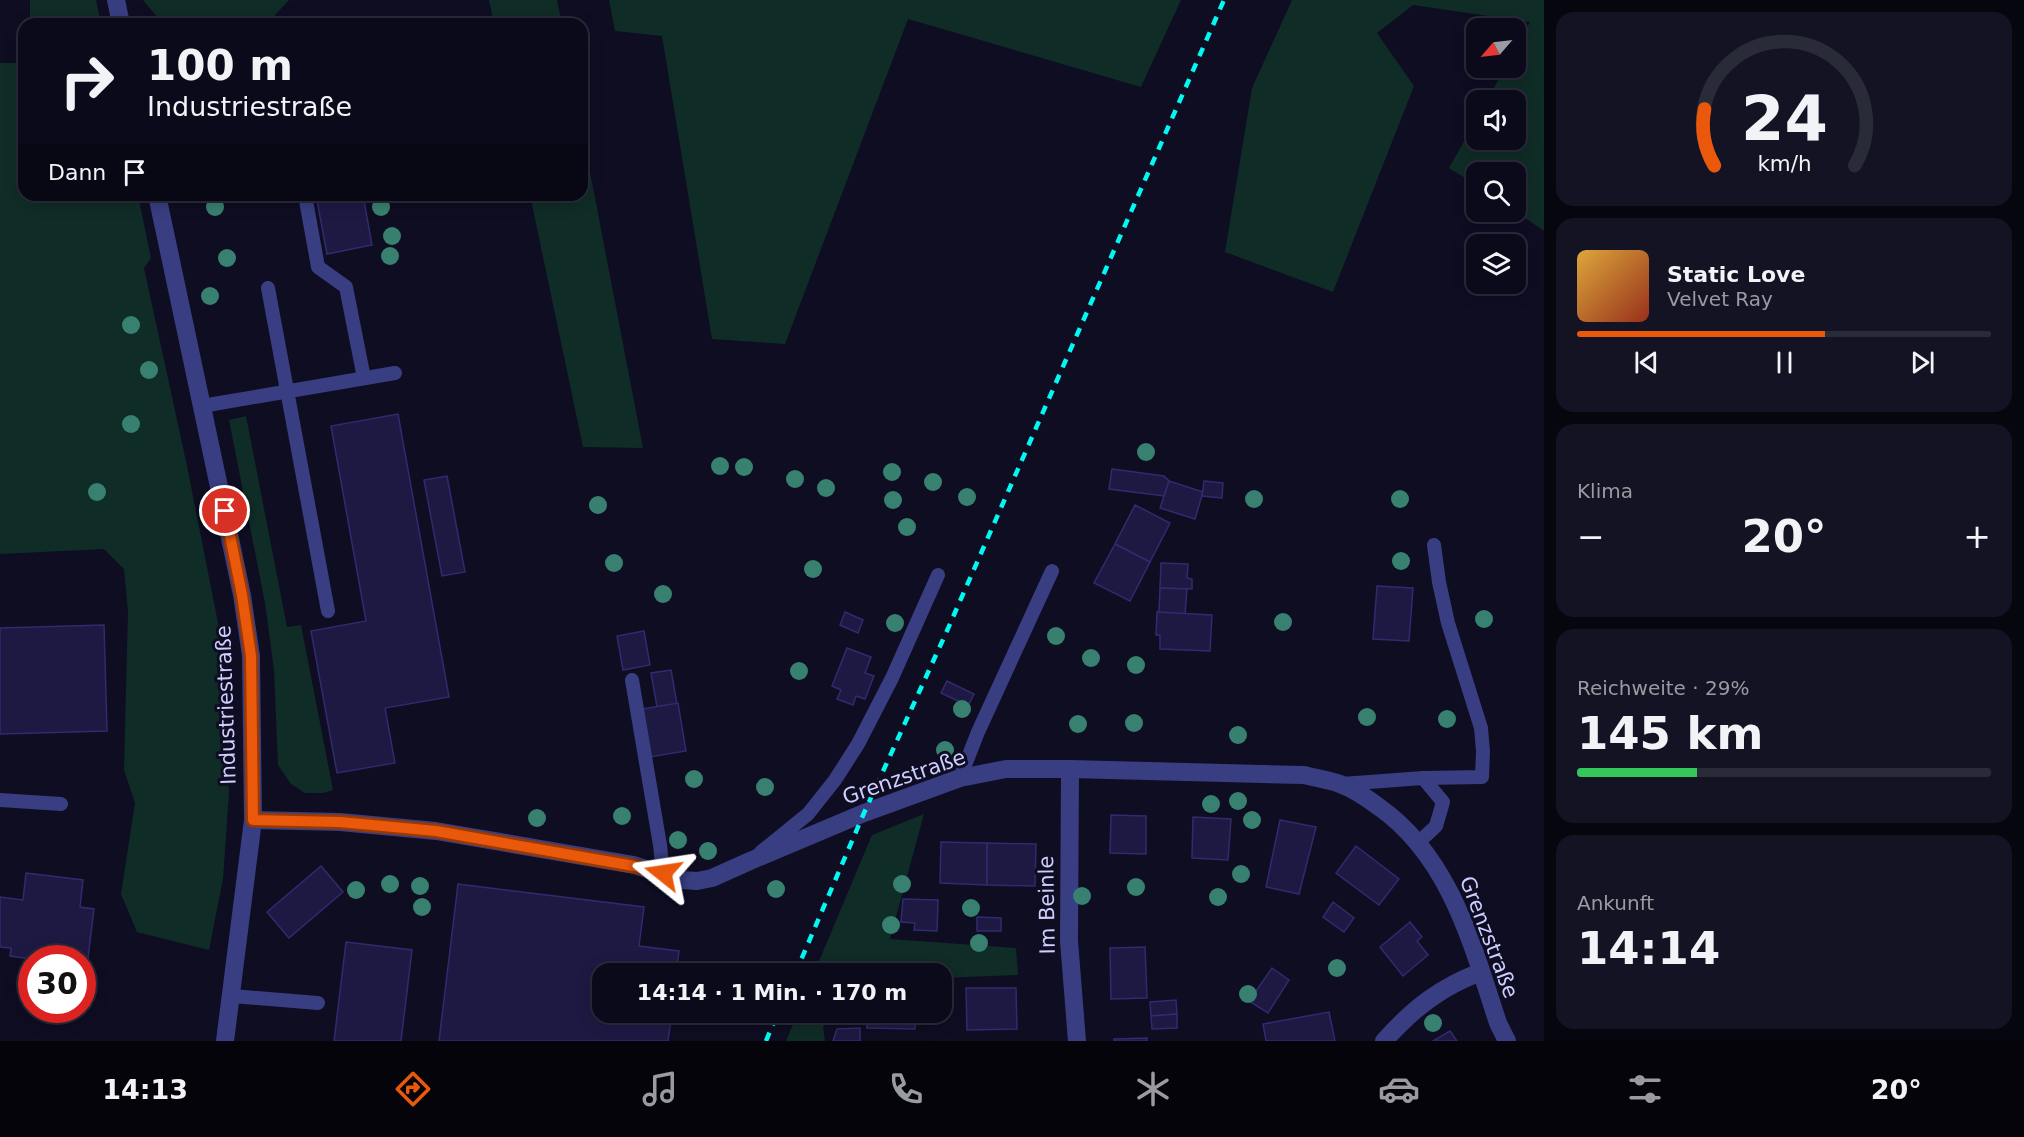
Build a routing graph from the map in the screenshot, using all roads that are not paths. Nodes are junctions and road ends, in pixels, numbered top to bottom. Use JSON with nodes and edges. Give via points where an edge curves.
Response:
{"nodes":[{"id":1,"x":116,"y":0,"type":"edge"},
{"id":2,"x":120,"y":18,"type":"edge"},
{"id":3,"x":158,"y":201,"type":"edge"},
{"id":4,"x":306,"y":201,"type":"edge"},
{"id":5,"x":268,"y":288,"type":"dead end"},
{"id":6,"x":395,"y":373,"type":"dead end"},
{"id":7,"x":364,"y":378,"type":"junction"},
{"id":8,"x":288,"y":391,"type":"junction"},
{"id":9,"x":202,"y":406,"type":"junction"},
{"id":10,"x":1434,"y":545,"type":"dead end"},
{"id":11,"x":1052,"y":571,"type":"dead end"},
{"id":12,"x":938,"y":575,"type":"dead end"},
{"id":13,"x":328,"y":611,"type":"dead end"},
{"id":14,"x":632,"y":680,"type":"dead end"},
{"id":15,"x":1070,"y":769,"type":"junction"},
{"id":16,"x":960,"y":778,"type":"junction"},
{"id":17,"x":1423,"y":778,"type":"junction"},
{"id":18,"x":1340,"y":784,"type":"junction"},
{"id":19,"x":0,"y":800,"type":"edge"},
{"id":20,"x":61,"y":804,"type":"dead end"},
{"id":21,"x":253,"y":820,"type":"junction"},
{"id":22,"x":1419,"y":842,"type":"junction"},
{"id":23,"x":750,"y":861,"type":"junction"},
{"id":24,"x":663,"y":873,"type":"junction"},
{"id":25,"x":1481,"y":972,"type":"junction"},
{"id":26,"x":231,"y":996,"type":"junction"},
{"id":27,"x":318,"y":1003,"type":"dead end"},
{"id":28,"x":225,"y":1041,"type":"edge"},
{"id":29,"x":1077,"y":1041,"type":"edge"},
{"id":30,"x":1384,"y":1041,"type":"edge"},
{"id":31,"x":1507,"y":1041,"type":"edge"}],
"edges":[{"from":1,"to":2,"type":"street"},
{"from":3,"to":9,"type":"street","name":"Industriestraße"},
{"from":4,"to":7,"type":"lane","via":[[318,267],[346,287]]},
{"from":5,"to":8,"type":"lane"},
{"from":6,"to":7,"type":"lane"},
{"from":7,"to":8,"type":"lane"},
{"from":8,"to":9,"type":"lane"},
{"from":8,"to":13,"type":"lane"},
{"from":9,"to":21,"type":"street","name":"Industriestraße","via":[[251,656]]},
{"from":10,"to":17,"type":"lane","via":[[1448,623],[1481,728],[1482,777]]},
{"from":11,"to":16,"type":"lane"},
{"from":12,"to":23,"type":"lane","via":[[892,678],[841,771],[808,814]]},
{"from":14,"to":24,"type":"lane"},
{"from":15,"to":16,"type":"street","name":"Grenzstraße","via":[[1006,769]]},
{"from":15,"to":18,"type":"street","name":"Grenzstraße","via":[[1304,775]]},
{"from":15,"to":29,"type":"street","name":"Im Beinle","via":[[1069,941]]},
{"from":16,"to":23,"type":"street","name":"Grenzstraße"},
{"from":17,"to":18,"type":"lane"},
{"from":17,"to":22,"type":"lane","via":[[1443,802],[1436,826]]},
{"from":18,"to":22,"type":"street","name":"Grenzstraße","via":[[1394,817]]},
{"from":19,"to":20,"type":"lane"},
{"from":21,"to":24,"type":"street","name":"Grenzstraße","via":[[340,822],[436,831]]},
{"from":21,"to":26,"type":"street","name":"Industriestraße"},
{"from":22,"to":25,"type":"street","name":"Grenzstraße","via":[[1455,901]]},
{"from":23,"to":24,"type":"street","name":"Grenzstraße","via":[[697,881]]},
{"from":25,"to":30,"type":"street","via":[[1433,995]]},
{"from":25,"to":31,"type":"street","name":"Grenzstraße"},
{"from":26,"to":27,"type":"lane"},
{"from":26,"to":28,"type":"street","name":"Industriestraße"}]}
